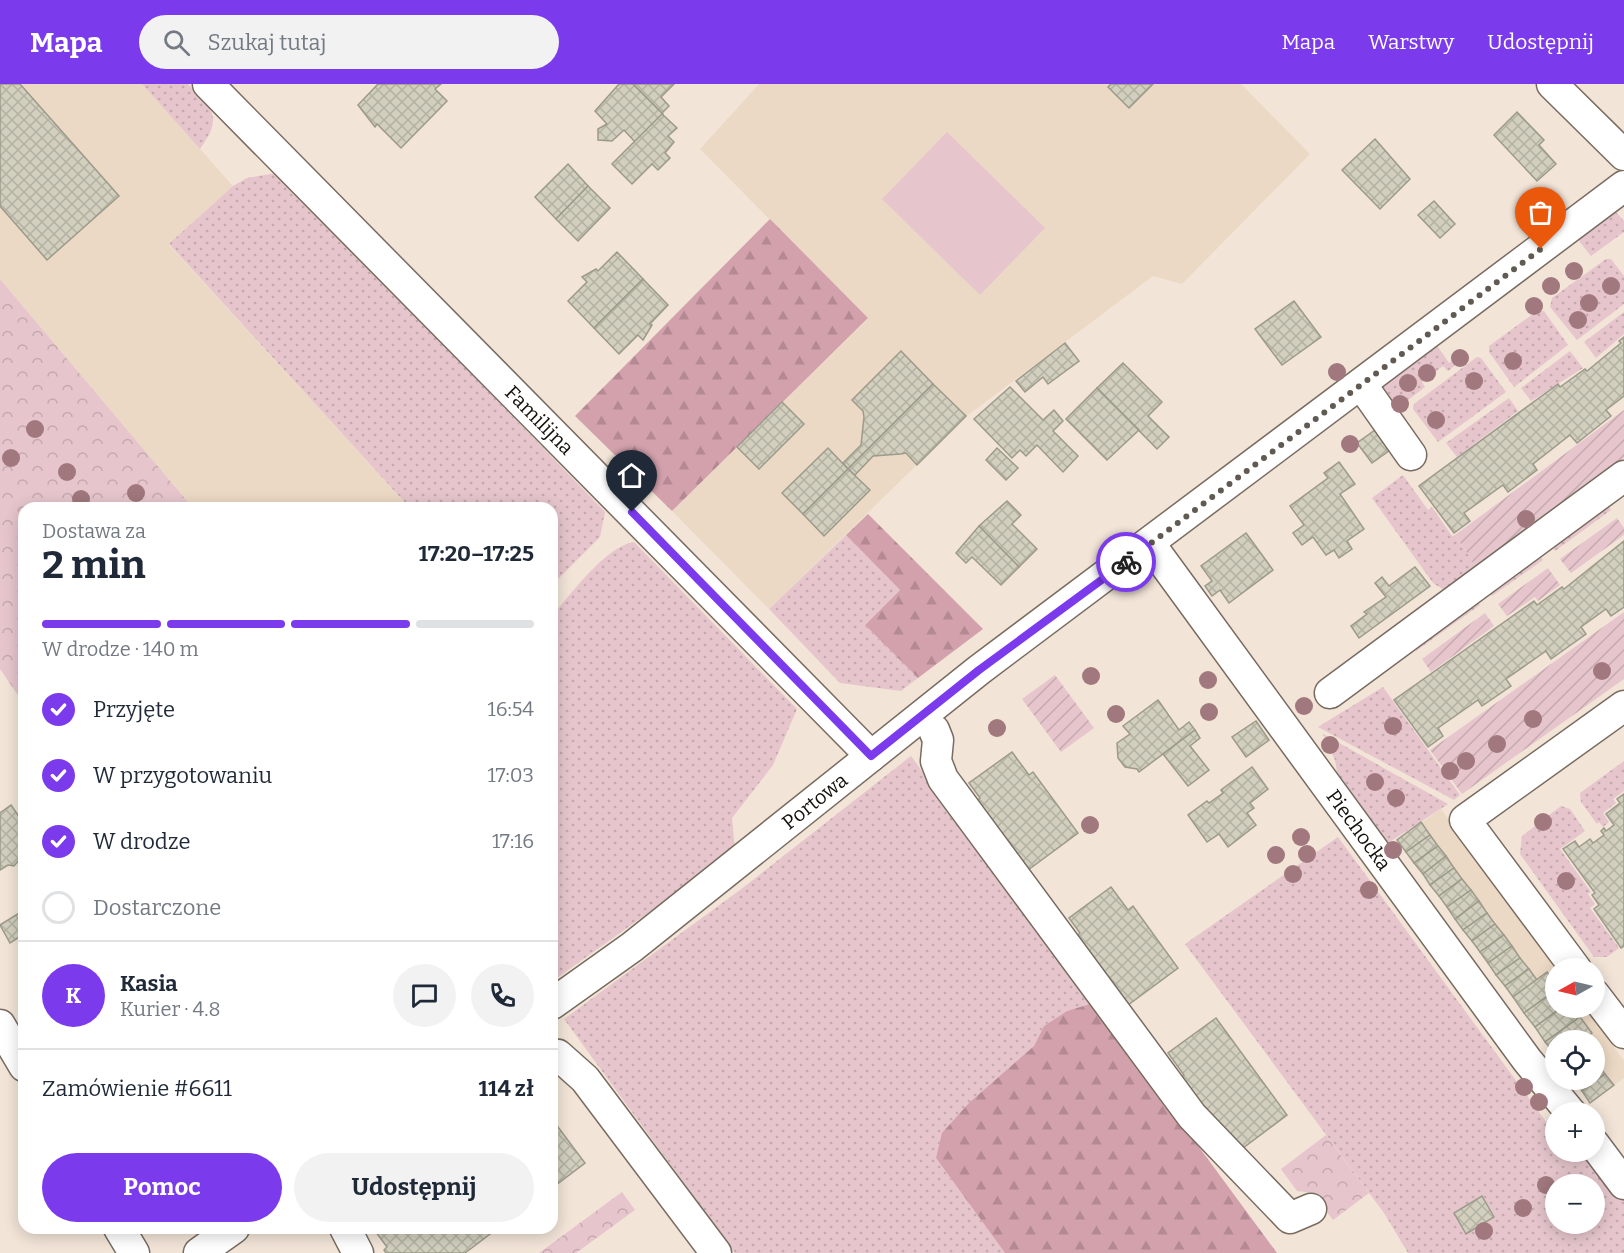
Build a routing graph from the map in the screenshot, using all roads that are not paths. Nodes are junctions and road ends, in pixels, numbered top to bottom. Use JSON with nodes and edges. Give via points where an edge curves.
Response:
{"nodes":[{"id":1,"x":208,"y":84,"type":"edge"},
{"id":2,"x":1552,"y":84,"type":"edge"},
{"id":3,"x":1624,"y":155,"type":"edge"},
{"id":4,"x":1624,"y":186,"type":"edge"},
{"id":5,"x":1361,"y":384,"type":"junction"},
{"id":6,"x":1411,"y":455,"type":"dead end"},
{"id":7,"x":1624,"y":476,"type":"edge"},
{"id":8,"x":1150,"y":544,"type":"junction"},
{"id":9,"x":1330,"y":693,"type":"dead end"},
{"id":10,"x":1624,"y":706,"type":"edge"},
{"id":11,"x":934,"y":730,"type":"dead end"},
{"id":12,"x":871,"y":756,"type":"junction"},
{"id":13,"x":1568,"y":958,"type":"edge"},
{"id":14,"x":558,"y":1000,"type":"edge"},
{"id":15,"x":1605,"y":1008,"type":"edge"},
{"id":16,"x":0,"y":1025,"type":"edge"},
{"id":17,"x":1624,"y":1033,"type":"edge"},
{"id":18,"x":558,"y":1054,"type":"edge"},
{"id":19,"x":18,"y":1056,"type":"edge"},
{"id":20,"x":1562,"y":1102,"type":"edge"},
{"id":21,"x":1605,"y":1159,"type":"edge"},
{"id":22,"x":1624,"y":1184,"type":"edge"},
{"id":23,"x":1311,"y":1209,"type":"dead end"},
{"id":24,"x":123,"y":1234,"type":"edge"},
{"id":25,"x":226,"y":1234,"type":"edge"},
{"id":26,"x":348,"y":1234,"type":"edge"},
{"id":27,"x":134,"y":1253,"type":"edge"},
{"id":28,"x":199,"y":1253,"type":"edge"},
{"id":29,"x":357,"y":1253,"type":"edge"},
{"id":30,"x":716,"y":1253,"type":"edge"}],
"edges":[{"from":1,"to":12,"type":"street","name":"Familijna"},
{"from":2,"to":3,"type":"street"},
{"from":4,"to":5,"type":"street","name":"Portowa"},
{"from":5,"to":6,"type":"street"},
{"from":5,"to":8,"type":"street","name":"Portowa"},
{"from":7,"to":9,"type":"street"},
{"from":8,"to":12,"type":"street","name":"Portowa","via":[[979,670]]},
{"from":8,"to":20,"type":"street","name":"Piechocka","via":[[1527,1060]]},
{"from":10,"to":13,"type":"street","via":[[1465,820]]},
{"from":11,"to":23,"type":"street","via":[[938,740],[936,761],[944,779],[1192,1116],[1290,1218]]},
{"from":12,"to":14,"type":"street","name":"Portowa","via":[[632,947]]},
{"from":15,"to":17,"type":"street"},
{"from":16,"to":19,"type":"street"},
{"from":18,"to":30,"type":"street","via":[[585,1079]]},
{"from":21,"to":22,"type":"street"},
{"from":24,"to":27,"type":"street"},
{"from":25,"to":28,"type":"street"},
{"from":26,"to":29,"type":"street"}]}
